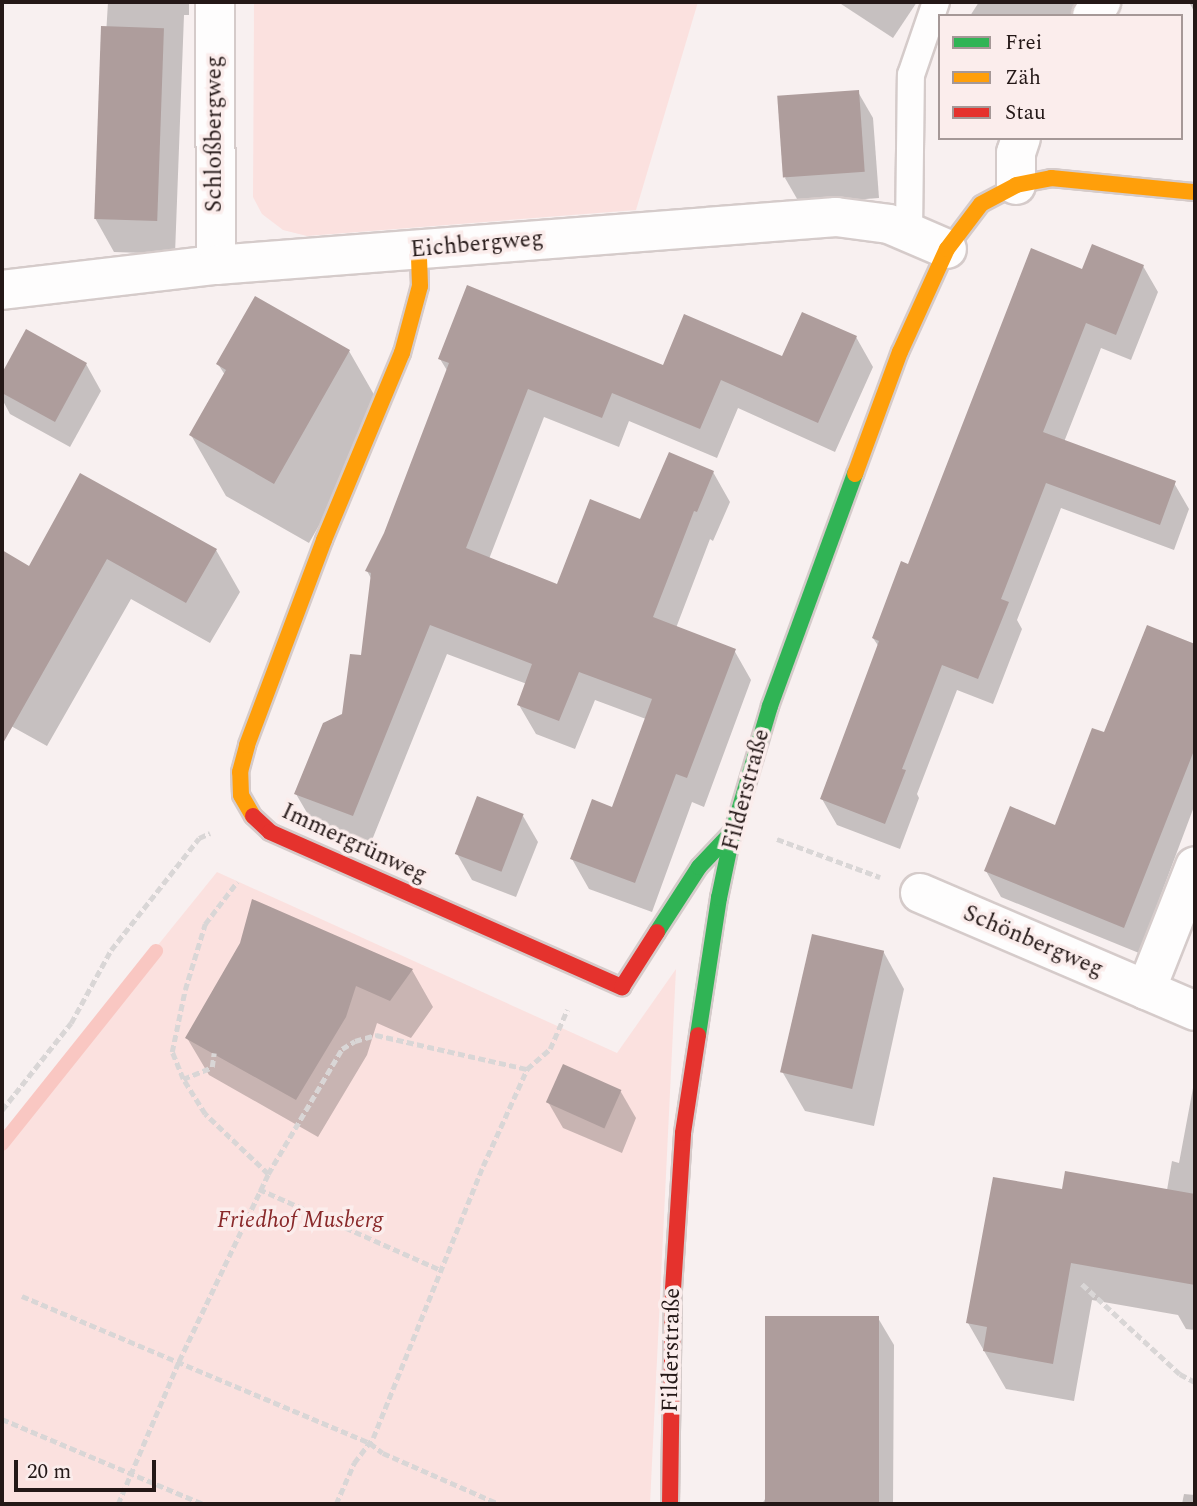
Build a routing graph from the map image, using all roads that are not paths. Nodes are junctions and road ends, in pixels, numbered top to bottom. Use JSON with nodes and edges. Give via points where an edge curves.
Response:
{"nodes":[{"id":1,"x":215,"y":2,"type":"edge"},
{"id":2,"x":936,"y":2,"type":"edge"},
{"id":3,"x":1020,"y":140,"type":"edge"},
{"id":4,"x":1016,"y":185,"type":"junction"},
{"id":5,"x":1195,"y":192,"type":"edge"},
{"id":6,"x":909,"y":232,"type":"junction"},
{"id":7,"x":947,"y":249,"type":"junction"},
{"id":8,"x":419,"y":251,"type":"junction"},
{"id":9,"x":216,"y":265,"type":"junction"},
{"id":10,"x":2,"y":290,"type":"edge"},
{"id":11,"x":733,"y":831,"type":"junction"},
{"id":12,"x":1195,"y":866,"type":"edge"},
{"id":13,"x":920,"y":894,"type":"road end"},
{"id":14,"x":1146,"y":990,"type":"junction"},
{"id":15,"x":1195,"y":1011,"type":"edge"},
{"id":16,"x":670,"y":1504,"type":"edge"}],
"edges":[{"from":1,"to":9,"type":"street","name":"Schloßbergweg"},
{"from":2,"to":6,"type":"lane","via":[[911,75]]},
{"from":3,"to":4,"type":"street"},
{"from":4,"to":5,"type":"main road","name":"Filderstraße","via":[[1076,178]]},
{"from":4,"to":7,"type":"main road","name":"Filderstraße","via":[[981,204]]},
{"from":6,"to":7,"type":"street","name":"Eichbergweg"},
{"from":6,"to":8,"type":"street","name":"Eichbergweg","via":[[859,218],[836,217]]},
{"from":7,"to":11,"type":"main road","name":"Filderstraße","via":[[900,352],[814,580]]},
{"from":8,"to":9,"type":"street","name":"Eichbergweg"},
{"from":8,"to":11,"type":"main road","name":"Immergrünweg","via":[[420,286],[402,353],[324,540],[247,745],[240,772],[240,794],[247,812],[270,832],[622,987],[699,867]]},
{"from":9,"to":10,"type":"street","name":"Eichbergweg"},
{"from":11,"to":16,"type":"main road","name":"Filderstraße","via":[[706,971],[683,1133],[673,1289]]},
{"from":12,"to":14,"type":"street"},
{"from":13,"to":14,"type":"street","name":"Schönbergweg"},
{"from":14,"to":15,"type":"street","name":"Schönbergweg"}]}
